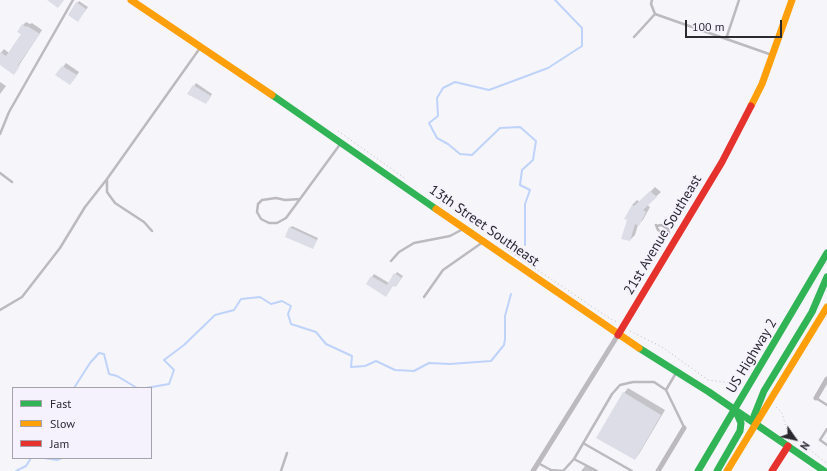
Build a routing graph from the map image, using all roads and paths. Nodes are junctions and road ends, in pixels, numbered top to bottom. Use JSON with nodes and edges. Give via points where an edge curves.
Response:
{"nodes":[{"id":1,"x":73,"y":0,"type":"edge"},
{"id":2,"x":131,"y":0,"type":"edge"},
{"id":3,"x":652,"y":0,"type":"edge"},
{"id":4,"x":739,"y":0,"type":"edge"},
{"id":5,"x":792,"y":0,"type":"edge"},
{"id":6,"x":655,"y":14,"type":"junction"},
{"id":7,"x":634,"y":37,"type":"dead end"},
{"id":8,"x":726,"y":39,"type":"junction"},
{"id":9,"x":200,"y":47,"type":"junction"},
{"id":10,"x":772,"y":56,"type":"junction"},
{"id":11,"x":0,"y":134,"type":"edge"},
{"id":12,"x":341,"y":143,"type":"junction"},
{"id":13,"x":0,"y":173,"type":"edge"},
{"id":14,"x":107,"y":179,"type":"junction"},
{"id":15,"x":12,"y":182,"type":"dead end"},
{"id":16,"x":300,"y":199,"type":"junction"},
{"id":17,"x":464,"y":228,"type":"junction"},
{"id":18,"x":152,"y":231,"type":"dead end"},
{"id":19,"x":669,"y":233,"type":"junction"},
{"id":20,"x":675,"y":237,"type":"junction"},
{"id":21,"x":484,"y":242,"type":"junction"},
{"id":22,"x":827,"y":253,"type":"edge"},
{"id":23,"x":391,"y":261,"type":"dead end"},
{"id":24,"x":827,"y":277,"type":"edge"},
{"id":25,"x":424,"y":297,"type":"dead end"},
{"id":26,"x":827,"y":307,"type":"edge"},
{"id":27,"x":0,"y":310,"type":"edge"},
{"id":28,"x":631,"y":332,"type":"dead end"},
{"id":29,"x":618,"y":335,"type":"junction"},
{"id":30,"x":677,"y":372,"type":"junction"},
{"id":31,"x":827,"y":379,"type":"edge"},
{"id":32,"x":739,"y":384,"type":"dead end"},
{"id":33,"x":666,"y":390,"type":"junction"},
{"id":34,"x":816,"y":398,"type":"joint"},
{"id":35,"x":827,"y":405,"type":"edge"},
{"id":36,"x":774,"y":406,"type":"dead end"},
{"id":37,"x":735,"y":410,"type":"junction"},
{"id":38,"x":756,"y":424,"type":"junction"},
{"id":39,"x":684,"y":428,"type":"joint"},
{"id":40,"x":827,"y":429,"type":"edge"},
{"id":41,"x":583,"y":443,"type":"junction"},
{"id":42,"x":827,"y":445,"type":"edge"},
{"id":43,"x":788,"y":446,"type":"junction"},
{"id":44,"x":287,"y":453,"type":"dead end"},
{"id":45,"x":574,"y":459,"type":"junction"},
{"id":46,"x":538,"y":463,"type":"junction"},
{"id":47,"x":827,"y":464,"type":"edge"},
{"id":48,"x":281,"y":471,"type":"edge"},
{"id":49,"x":533,"y":471,"type":"edge"},
{"id":50,"x":597,"y":471,"type":"edge"},
{"id":51,"x":632,"y":471,"type":"edge"},
{"id":52,"x":658,"y":471,"type":"edge"},
{"id":53,"x":698,"y":471,"type":"edge"},
{"id":54,"x":717,"y":471,"type":"edge"},
{"id":55,"x":727,"y":471,"type":"edge"},
{"id":56,"x":772,"y":471,"type":"edge"},
{"id":57,"x":824,"y":471,"type":"edge"}],
"edges":[{"from":1,"to":11,"type":"lane","via":[[9,112]]},
{"from":2,"to":9,"type":"main road","name":"13th Street Southeast"},
{"from":3,"to":6,"type":"lane"},
{"from":4,"to":8,"type":"lane"},
{"from":5,"to":10,"type":"main road","name":"21st Avenue Southeast"},
{"from":6,"to":7,"type":"lane"},
{"from":6,"to":8,"type":"lane"},
{"from":8,"to":10,"type":"lane"},
{"from":9,"to":12,"type":"main road","name":"13th Street Southeast"},
{"from":9,"to":14,"type":"lane"},
{"from":10,"to":20,"type":"main road","name":"21st Avenue Southeast","via":[[762,84],[722,162]]},
{"from":12,"to":16,"type":"lane"},
{"from":12,"to":17,"type":"main road","name":"13th Street Southeast"},
{"from":13,"to":15,"type":"lane"},
{"from":14,"to":18,"type":"lane","via":[[107,192],[115,203],[144,222]]},
{"from":14,"to":27,"type":"lane","via":[[85,207],[60,248],[22,297]]},
{"from":16,"to":16,"type":"lane","via":[[286,218],[277,223],[261,219],[257,212],[258,204],[262,200]]},
{"from":17,"to":21,"type":"main road","name":"13th Street Southeast"},
{"from":17,"to":23,"type":"lane","via":[[450,236],[414,243],[398,252]]},
{"from":19,"to":19,"type":"lane","via":[[665,234],[658,230],[657,226],[661,225],[668,229]]},
{"from":19,"to":20,"type":"lane"},
{"from":20,"to":29,"type":"main road","name":"21st Avenue Southeast"},
{"from":21,"to":25,"type":"lane","via":[[443,270]]},
{"from":21,"to":29,"type":"main road","name":"13th Street Southeast"},
{"from":22,"to":37,"type":"main road","name":"US Highway 2"},
{"from":24,"to":38,"type":"main road","via":[[812,312],[764,391],[754,416]]},
{"from":26,"to":38,"type":"main road"},
{"from":28,"to":32,"type":"path","via":[[662,348],[708,380]]},
{"from":29,"to":30,"type":"main road","name":"13th Street Southeast"},
{"from":29,"to":46,"type":"street","name":"21st Avenue Southeast"},
{"from":30,"to":33,"type":"lane"},
{"from":30,"to":37,"type":"main road","name":"13th Street Southeast"},
{"from":31,"to":34,"type":"street"},
{"from":33,"to":39,"type":"lane"},
{"from":33,"to":41,"type":"lane","via":[[654,382],[620,385],[599,414]]},
{"from":34,"to":35,"type":"lane"},
{"from":36,"to":47,"type":"path","via":[[782,413],[787,431]]},
{"from":37,"to":38,"type":"main road","name":"13th Street Southeast"},
{"from":37,"to":53,"type":"main road","name":"US Highway 2"},
{"from":37,"to":54,"type":"main road","via":[[741,423],[740,431]]},
{"from":38,"to":43,"type":"main road","name":"13th Street Southeast"},
{"from":38,"to":55,"type":"main road"},
{"from":39,"to":52,"type":"street"},
{"from":40,"to":42,"type":"lane","via":[[820,440]]},
{"from":41,"to":45,"type":"lane"},
{"from":41,"to":51,"type":"lane"},
{"from":43,"to":56,"type":"main road"},
{"from":43,"to":57,"type":"main road","name":"13th Street Southeast"},
{"from":44,"to":48,"type":"lane"},
{"from":45,"to":46,"type":"lane","via":[[563,471],[551,470]]},
{"from":45,"to":50,"type":"lane"},
{"from":46,"to":49,"type":"street","name":"21st Avenue Southeast"}]}
